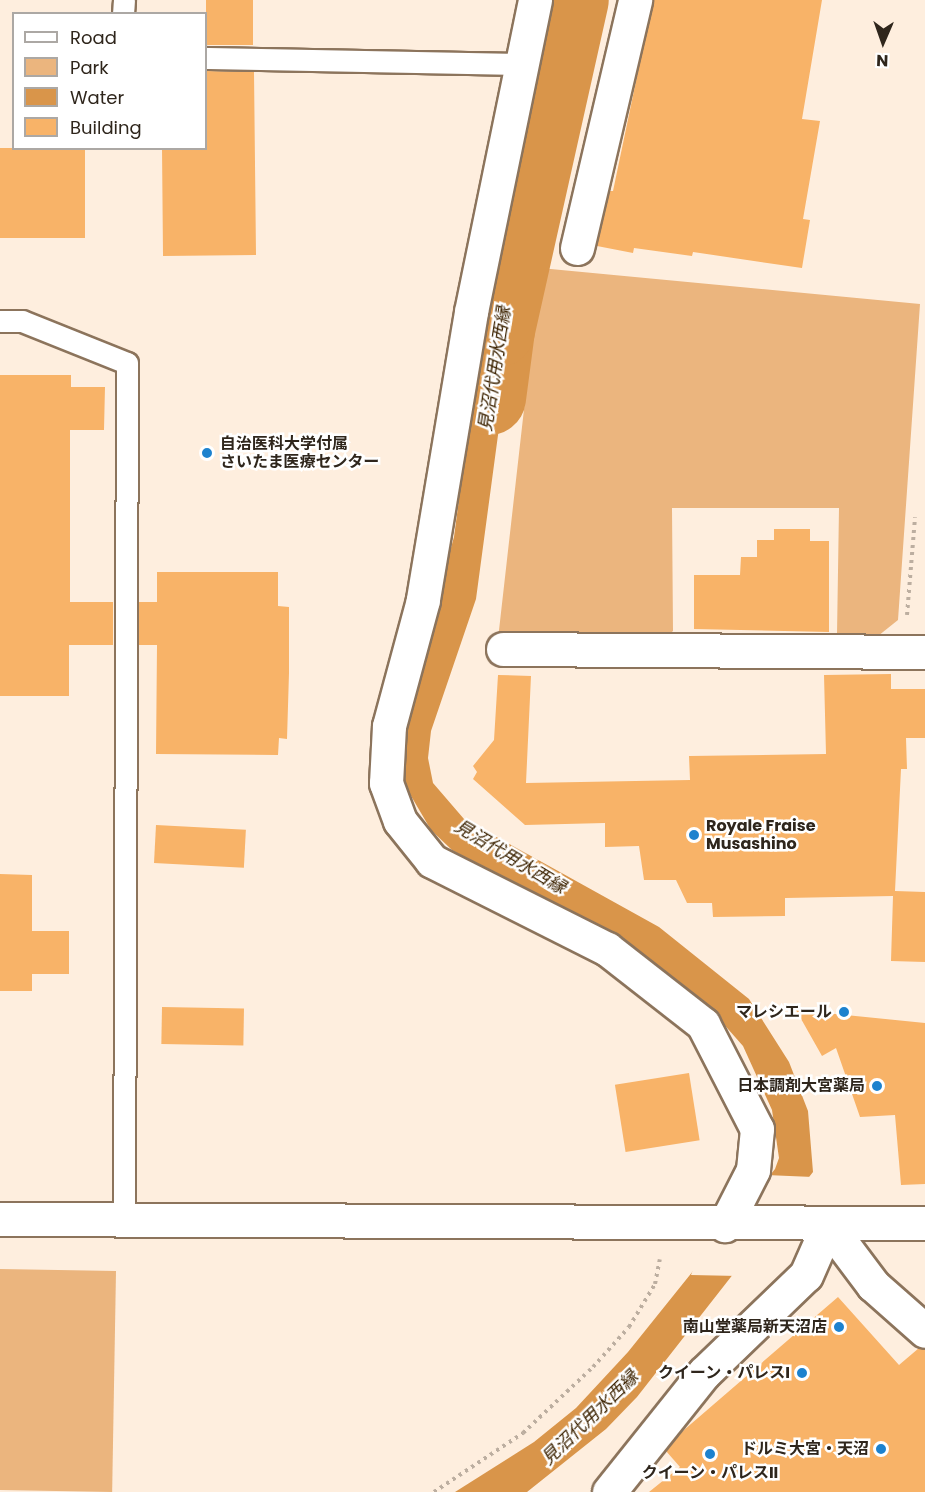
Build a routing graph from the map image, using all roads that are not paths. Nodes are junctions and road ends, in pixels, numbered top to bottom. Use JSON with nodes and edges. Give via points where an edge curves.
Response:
{"nodes":[{"id":1,"x":535,"y":0,"type":"edge"},
{"id":2,"x":635,"y":0,"type":"edge"},
{"id":3,"x":207,"y":58,"type":"edge"},
{"id":4,"x":522,"y":64,"type":"junction"},
{"id":5,"x":577,"y":248,"type":"dead end"},
{"id":6,"x":0,"y":321,"type":"edge"},
{"id":7,"x":503,"y":649,"type":"dead end"},
{"id":8,"x":915,"y":652,"type":"edge"},
{"id":9,"x":0,"y":1219,"type":"edge"},
{"id":10,"x":124,"y":1220,"type":"junction"},
{"id":11,"x":925,"y":1223,"type":"edge"},
{"id":12,"x":719,"y":1225,"type":"junction"},
{"id":13,"x":817,"y":1225,"type":"junction"},
{"id":14,"x":925,"y":1331,"type":"edge"},
{"id":15,"x":609,"y":1492,"type":"edge"}],
"edges":[{"from":1,"to":4,"type":"street"},
{"from":2,"to":5,"type":"street"},
{"from":3,"to":4,"type":"lane"},
{"from":4,"to":12,"type":"street","via":[[471,312],[423,600],[389,726],[386,783],[400,821],[432,861],[607,950],[703,1024],[758,1129],[753,1170]]},
{"from":6,"to":10,"type":"lane","via":[[22,321],[127,363]]},
{"from":7,"to":8,"type":"street"},
{"from":9,"to":10,"type":"street"},
{"from":10,"to":12,"type":"street"},
{"from":11,"to":13,"type":"street"},
{"from":12,"to":13,"type":"street"},
{"from":13,"to":14,"type":"street","via":[[873,1285]]},
{"from":13,"to":15,"type":"street","via":[[806,1275],[704,1373]]}]}
